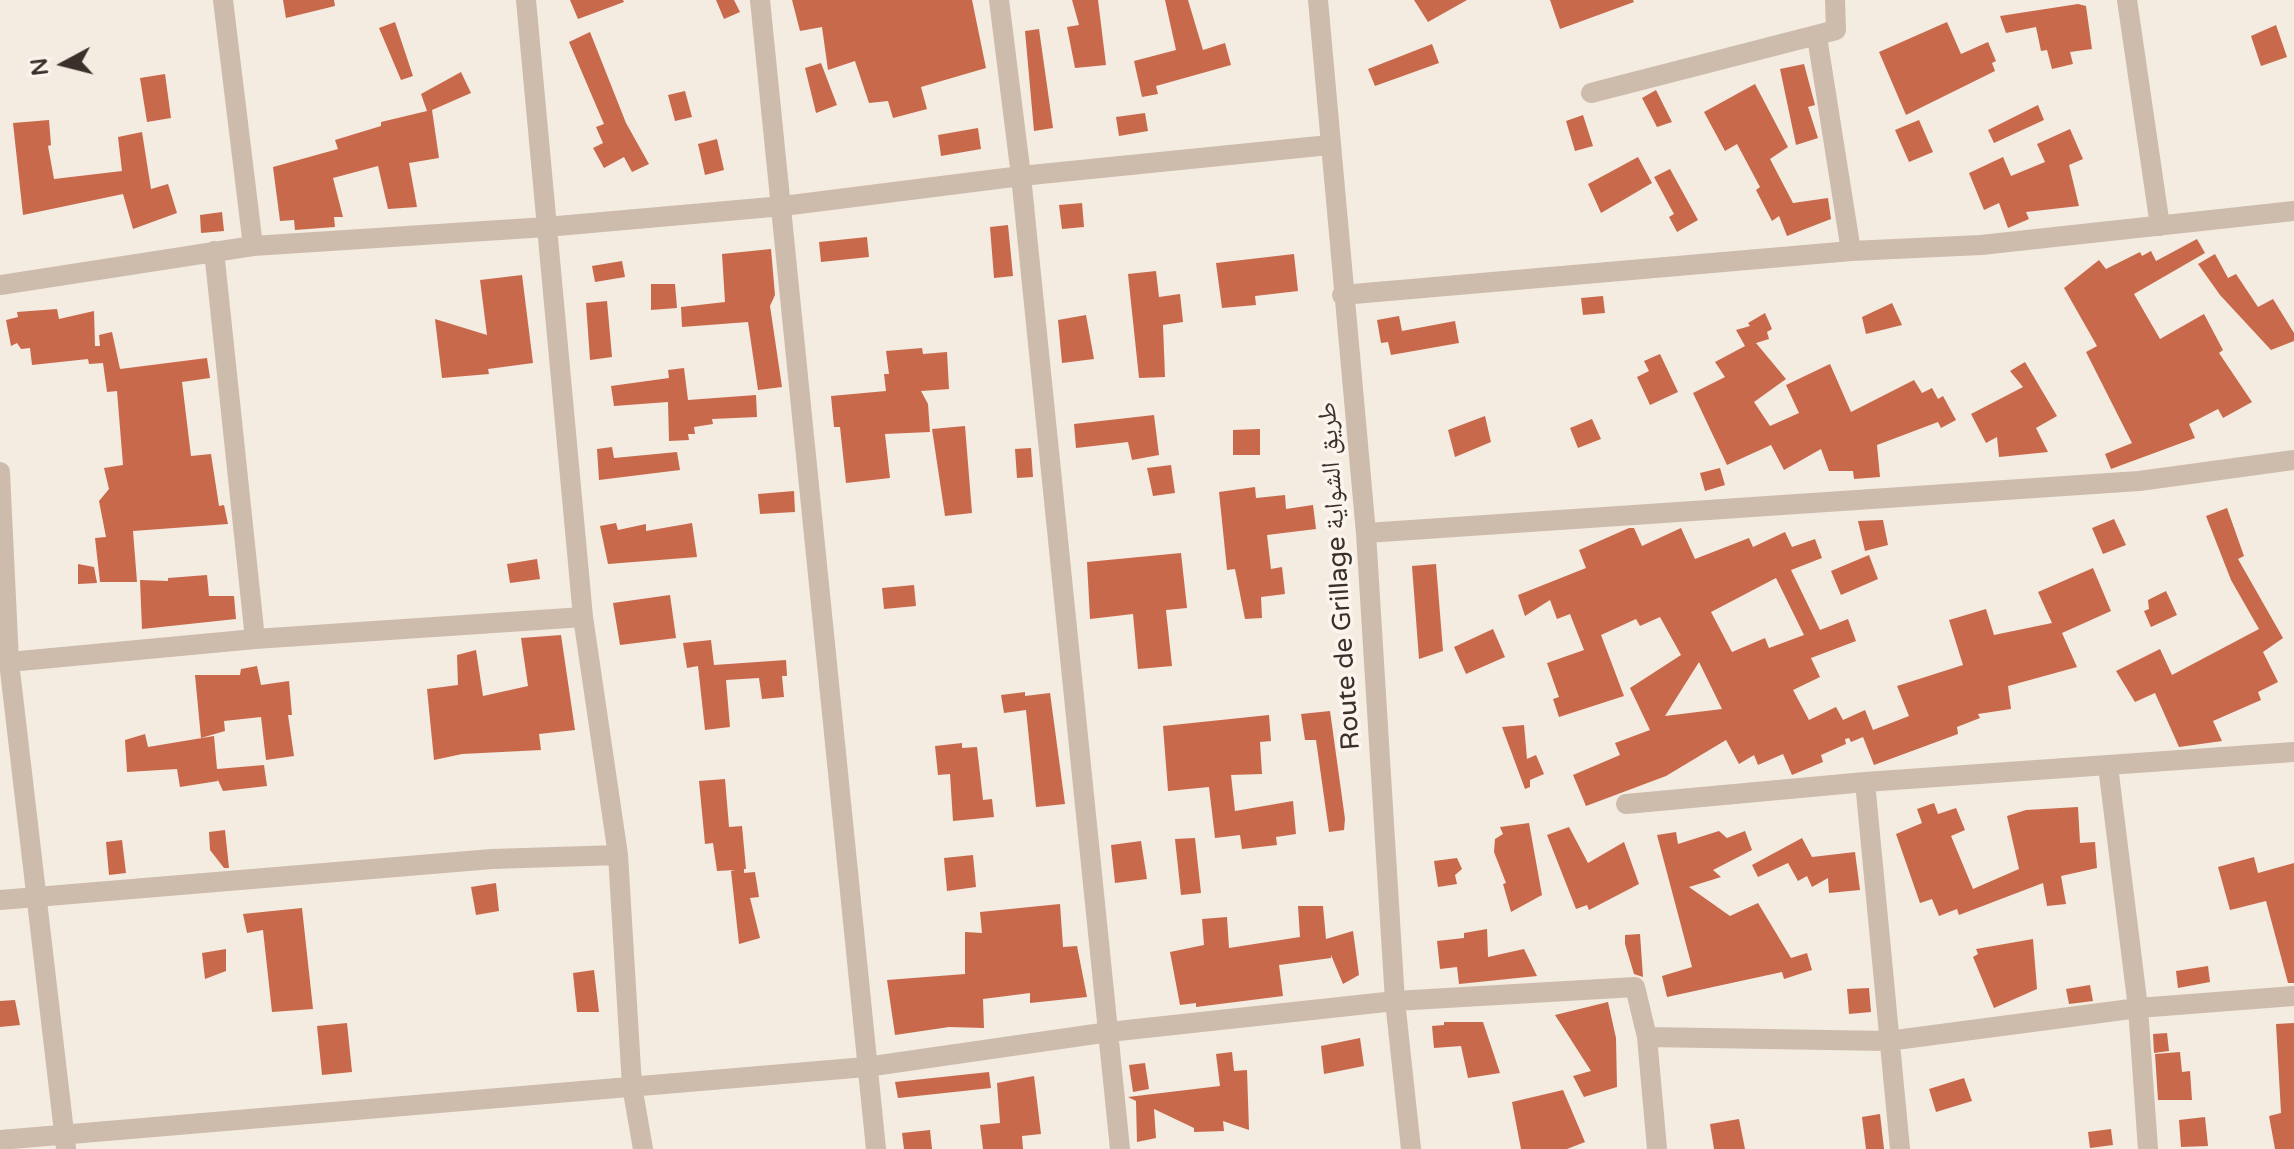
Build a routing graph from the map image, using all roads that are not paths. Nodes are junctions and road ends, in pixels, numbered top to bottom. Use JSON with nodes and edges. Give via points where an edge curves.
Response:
{"nodes":[{"id":1,"x":223,"y":0,"type":"edge"},
{"id":2,"x":526,"y":0,"type":"edge"},
{"id":3,"x":760,"y":0,"type":"edge"},
{"id":4,"x":999,"y":0,"type":"edge"},
{"id":5,"x":1318,"y":0,"type":"edge"},
{"id":6,"x":1835,"y":0,"type":"edge"},
{"id":7,"x":2127,"y":0,"type":"edge"},
{"id":8,"x":1817,"y":37,"type":"junction"},
{"id":9,"x":1591,"y":93,"type":"dead end"},
{"id":10,"x":1329,"y":145,"type":"junction"},
{"id":11,"x":1021,"y":176,"type":"junction"},
{"id":12,"x":783,"y":206,"type":"junction"},
{"id":13,"x":2294,"y":211,"type":"edge"},
{"id":14,"x":2160,"y":226,"type":"junction"},
{"id":15,"x":546,"y":227,"type":"junction"},
{"id":16,"x":253,"y":246,"type":"junction"},
{"id":17,"x":214,"y":251,"type":"junction"},
{"id":18,"x":1851,"y":251,"type":"junction"},
{"id":19,"x":0,"y":285,"type":"edge"},
{"id":20,"x":1342,"y":295,"type":"junction"},
{"id":21,"x":2294,"y":460,"type":"edge"},
{"id":22,"x":0,"y":472,"type":"edge"},
{"id":23,"x":1366,"y":533,"type":"junction"},
{"id":24,"x":2,"y":552,"type":"edge"},
{"id":25,"x":583,"y":617,"type":"junction"},
{"id":26,"x":255,"y":639,"type":"junction"},
{"id":27,"x":9,"y":662,"type":"junction"},
{"id":28,"x":2294,"y":752,"type":"edge"},
{"id":29,"x":2108,"y":766,"type":"junction"},
{"id":30,"x":1865,"y":782,"type":"junction"},
{"id":31,"x":1626,"y":804,"type":"dead end"},
{"id":32,"x":618,"y":855,"type":"junction"},
{"id":33,"x":35,"y":897,"type":"junction"},
{"id":34,"x":0,"y":900,"type":"edge"},
{"id":35,"x":2294,"y":996,"type":"edge"},
{"id":36,"x":1395,"y":1001,"type":"junction"},
{"id":37,"x":2138,"y":1008,"type":"junction"},
{"id":38,"x":1109,"y":1032,"type":"junction"},
{"id":39,"x":1647,"y":1037,"type":"junction"},
{"id":40,"x":1888,"y":1041,"type":"junction"},
{"id":41,"x":866,"y":1067,"type":"junction"},
{"id":42,"x":632,"y":1086,"type":"junction"},
{"id":43,"x":0,"y":1140,"type":"edge"},
{"id":44,"x":65,"y":1142,"type":"edge"},
{"id":45,"x":643,"y":1149,"type":"edge"},
{"id":46,"x":876,"y":1149,"type":"edge"},
{"id":47,"x":1120,"y":1149,"type":"edge"},
{"id":48,"x":1411,"y":1149,"type":"edge"},
{"id":49,"x":1657,"y":1149,"type":"edge"},
{"id":50,"x":1900,"y":1149,"type":"edge"},
{"id":51,"x":2148,"y":1149,"type":"edge"}],
"edges":[{"from":1,"to":16,"type":"street"},
{"from":2,"to":15,"type":"street"},
{"from":3,"to":12,"type":"street"},
{"from":4,"to":11,"type":"street"},
{"from":5,"to":10,"type":"street","name":"Route de Grillage طريق الشواية"},
{"from":6,"to":8,"type":"street","via":[[1836,30]]},
{"from":7,"to":14,"type":"street"},
{"from":8,"to":9,"type":"street"},
{"from":8,"to":18,"type":"street"},
{"from":10,"to":11,"type":"street"},
{"from":10,"to":20,"type":"street","name":"Route de Grillage طريق الشواية"},
{"from":11,"to":12,"type":"street"},
{"from":11,"to":38,"type":"street"},
{"from":12,"to":15,"type":"street"},
{"from":12,"to":41,"type":"street"},
{"from":13,"to":14,"type":"street"},
{"from":14,"to":18,"type":"street","via":[[1981,245]]},
{"from":15,"to":16,"type":"street"},
{"from":15,"to":25,"type":"street"},
{"from":16,"to":17,"type":"street"},
{"from":17,"to":19,"type":"street"},
{"from":17,"to":26,"type":"street"},
{"from":18,"to":20,"type":"street"},
{"from":20,"to":23,"type":"street","name":"Route de Grillage طريق الشواية"},
{"from":21,"to":23,"type":"street","via":[[2139,481]]},
{"from":22,"to":24,"type":"street"},
{"from":23,"to":36,"type":"street","name":"Route de Grillage طريق الشواية"},
{"from":24,"to":27,"type":"street"},
{"from":25,"to":26,"type":"street"},
{"from":25,"to":32,"type":"street"},
{"from":26,"to":27,"type":"street"},
{"from":27,"to":33,"type":"street"},
{"from":28,"to":29,"type":"street"},
{"from":29,"to":30,"type":"street"},
{"from":29,"to":37,"type":"street"},
{"from":30,"to":31,"type":"street"},
{"from":30,"to":40,"type":"street"},
{"from":32,"to":33,"type":"street","via":[[492,859]]},
{"from":32,"to":42,"type":"street"},
{"from":33,"to":34,"type":"street"},
{"from":33,"to":44,"type":"street"},
{"from":35,"to":37,"type":"street"},
{"from":36,"to":38,"type":"street"},
{"from":36,"to":39,"type":"street","via":[[1635,987]]},
{"from":36,"to":48,"type":"street","name":"Route de Grillage طريق الشواية"},
{"from":37,"to":40,"type":"street"},
{"from":37,"to":51,"type":"street"},
{"from":38,"to":41,"type":"street"},
{"from":38,"to":47,"type":"street"},
{"from":39,"to":40,"type":"street"},
{"from":39,"to":49,"type":"street"},
{"from":40,"to":50,"type":"street"},
{"from":41,"to":42,"type":"street"},
{"from":41,"to":46,"type":"street"},
{"from":42,"to":44,"type":"street"},
{"from":42,"to":45,"type":"street"},
{"from":43,"to":44,"type":"street"}]}
